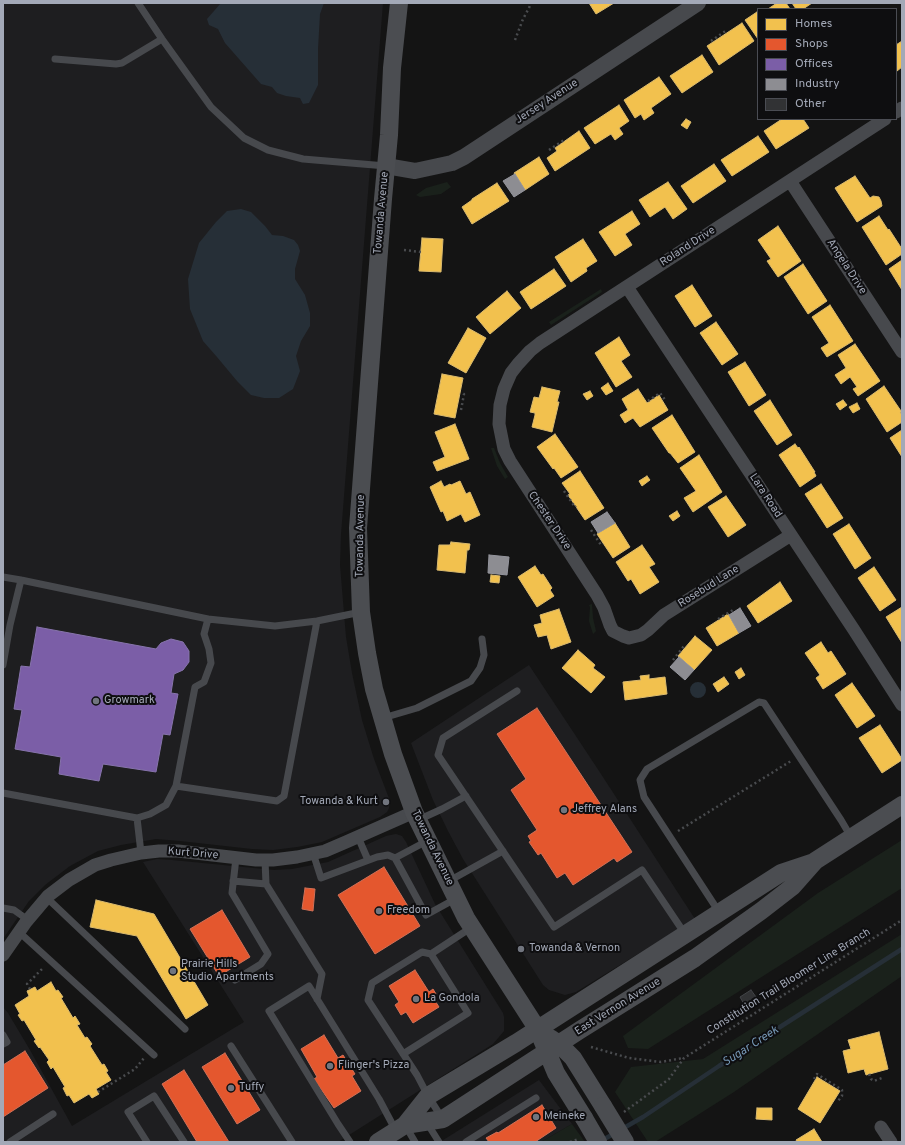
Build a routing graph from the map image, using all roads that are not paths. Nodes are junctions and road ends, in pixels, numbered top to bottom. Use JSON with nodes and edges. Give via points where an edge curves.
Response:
{"nodes":[{"id":1,"x":138,"y":3,"type":"edge"},
{"id":2,"x":398,"y":3,"type":"edge"},
{"id":3,"x":698,"y":3,"type":"edge"},
{"id":4,"x":162,"y":39,"type":"junction"},
{"id":5,"x":55,"y":59,"type":"dead end"},
{"id":6,"x":883,"y":120,"type":"edge"},
{"id":7,"x":386,"y":166,"type":"junction"},
{"id":8,"x":790,"y":181,"type":"junction"},
{"id":9,"x":627,"y":287,"type":"junction"},
{"id":10,"x":902,"y":352,"type":"edge"},
{"id":11,"x":504,"y":389,"type":"joint"},
{"id":12,"x":791,"y":535,"type":"junction"},
{"id":13,"x":3,"y":577,"type":"edge"},
{"id":14,"x":21,"y":580,"type":"junction"},
{"id":15,"x":361,"y":612,"type":"junction"},
{"id":16,"x":208,"y":619,"type":"junction"},
{"id":17,"x":317,"y":621,"type":"junction"},
{"id":18,"x":629,"y":638,"type":"joint"},
{"id":19,"x":482,"y":639,"type":"dead end"},
{"id":20,"x":3,"y":665,"type":"edge"},
{"id":21,"x":517,"y":691,"type":"dead end"},
{"id":22,"x":902,"y":705,"type":"edge"},
{"id":23,"x":383,"y":718,"type":"junction"},
{"id":24,"x":176,"y":786,"type":"junction"},
{"id":25,"x":3,"y":793,"type":"edge"},
{"id":26,"x":466,"y":796,"type":"junction"},
{"id":27,"x":902,"y":805,"type":"edge"},
{"id":28,"x":416,"y":816,"type":"junction"},
{"id":29,"x":137,"y":818,"type":"junction"},
{"id":30,"x":358,"y":837,"type":"junction"},
{"id":31,"x":851,"y":837,"type":"junction"},
{"id":32,"x":428,"y":840,"type":"junction"},
{"id":33,"x":503,"y":851,"type":"junction"},
{"id":34,"x":141,"y":853,"type":"junction"},
{"id":35,"x":313,"y":853,"type":"junction"},
{"id":36,"x":236,"y":858,"type":"junction"},
{"id":37,"x":395,"y":858,"type":"junction"},
{"id":38,"x":265,"y":860,"type":"junction"},
{"id":39,"x":368,"y":860,"type":"junction"},
{"id":40,"x":815,"y":861,"type":"junction"},
{"id":41,"x":234,"y":881,"type":"junction"},
{"id":42,"x":448,"y":881,"type":"junction"},
{"id":43,"x":266,"y":884,"type":"junction"},
{"id":44,"x":47,"y":898,"type":"junction"},
{"id":45,"x":457,"y":898,"type":"junction"},
{"id":46,"x":3,"y":908,"type":"edge"},
{"id":47,"x":719,"y":912,"type":"junction"},
{"id":48,"x":28,"y":920,"type":"junction"},
{"id":49,"x":472,"y":927,"type":"junction"},
{"id":50,"x":19,"y":932,"type":"junction"},
{"id":51,"x":685,"y":934,"type":"junction"},
{"id":52,"x":430,"y":954,"type":"junction"},
{"id":53,"x":3,"y":955,"type":"edge"},
{"id":54,"x":235,"y":980,"type":"dead end"},
{"id":55,"x":317,"y":999,"type":"junction"},
{"id":56,"x":185,"y":1029,"type":"dead end"},
{"id":57,"x":538,"y":1030,"type":"junction"},
{"id":58,"x":3,"y":1035,"type":"edge"},
{"id":59,"x":3,"y":1044,"type":"edge"},
{"id":60,"x":232,"y":1046,"type":"dead end"},
{"id":61,"x":553,"y":1048,"type":"junction"},
{"id":62,"x":151,"y":1054,"type":"road end"},
{"id":63,"x":403,"y":1054,"type":"junction"},
{"id":64,"x":536,"y":1098,"type":"dead end"},
{"id":65,"x":428,"y":1111,"type":"junction"},
{"id":66,"x":53,"y":1114,"type":"dead end"},
{"id":67,"x":882,"y":1127,"type":"dead end"},
{"id":68,"x":400,"y":1128,"type":"junction"},
{"id":69,"x":590,"y":1140,"type":"edge"},
{"id":70,"x":10,"y":1142,"type":"edge"},
{"id":71,"x":147,"y":1142,"type":"edge"},
{"id":72,"x":184,"y":1142,"type":"edge"},
{"id":73,"x":292,"y":1142,"type":"edge"},
{"id":74,"x":350,"y":1142,"type":"edge"},
{"id":75,"x":378,"y":1142,"type":"edge"},
{"id":76,"x":415,"y":1142,"type":"edge"},
{"id":77,"x":439,"y":1142,"type":"edge"},
{"id":78,"x":466,"y":1142,"type":"edge"},
{"id":79,"x":625,"y":1142,"type":"edge"},
{"id":80,"x":891,"y":1142,"type":"edge"}],
"edges":[{"from":1,"to":4,"type":"lane"},
{"from":2,"to":7,"type":"main road","name":"Towanda Avenue"},
{"from":3,"to":7,"type":"street","name":"Jersey Avenue","via":[[464,157],[452,163],[414,171]]},
{"from":4,"to":5,"type":"lane","via":[[122,63]]},
{"from":4,"to":7,"type":"lane","via":[[211,107],[244,138],[268,150],[303,159]]},
{"from":6,"to":8,"type":"street","name":"Roland Drive"},
{"from":7,"to":15,"type":"main road","name":"Towanda Avenue","via":[[358,528]]},
{"from":8,"to":9,"type":"street","name":"Roland Drive"},
{"from":8,"to":10,"type":"street","name":"Angela Drive"},
{"from":9,"to":11,"type":"street","name":"Roland Drive","via":[[530,351],[511,373]]},
{"from":9,"to":12,"type":"street","name":"Lara Road"},
{"from":11,"to":18,"type":"street","name":"Chester Drive","via":[[499,424],[504,449],[510,461],[598,595],[613,631]]},
{"from":12,"to":18,"type":"street","name":"Rosebud Lane","via":[[664,615],[641,635]]},
{"from":12,"to":22,"type":"street","name":"Lara Road"},
{"from":13,"to":14,"type":"lane"},
{"from":14,"to":16,"type":"lane"},
{"from":14,"to":20,"type":"lane"},
{"from":15,"to":17,"type":"lane"},
{"from":15,"to":23,"type":"main road","name":"Towanda Avenue","via":[[374,689]]},
{"from":16,"to":17,"type":"lane","via":[[275,626]]},
{"from":16,"to":24,"type":"lane","via":[[204,634],[210,663],[204,682],[195,688]]},
{"from":17,"to":24,"type":"lane","via":[[284,796],[277,801]]},
{"from":19,"to":23,"type":"lane","via":[[484,655],[480,668],[471,681],[417,708]]},
{"from":21,"to":26,"type":"lane","via":[[443,738],[438,756]]},
{"from":23,"to":28,"type":"main road","name":"Towanda Avenue","via":[[393,754]]},
{"from":24,"to":29,"type":"lane","via":[[166,805]]},
{"from":25,"to":29,"type":"lane"},
{"from":26,"to":28,"type":"lane","via":[[442,809]]},
{"from":26,"to":33,"type":"lane"},
{"from":27,"to":31,"type":"main road","name":"East Vernon Avenue"},
{"from":28,"to":30,"type":"street","name":"Kurt Drive"},
{"from":28,"to":32,"type":"main road","name":"Towanda Avenue"},
{"from":29,"to":34,"type":"lane"},
{"from":30,"to":35,"type":"street","name":"Kurt Drive","via":[[325,851]]},
{"from":30,"to":39,"type":"lane"},
{"from":31,"to":40,"type":"main road","name":"East Vernon Avenue"},
{"from":31,"to":47,"type":"lane","via":[[764,703],[759,702],[647,769],[640,780],[644,797]]},
{"from":32,"to":37,"type":"lane"},
{"from":32,"to":42,"type":"main road","name":"Towanda Avenue"},
{"from":33,"to":42,"type":"lane"},
{"from":33,"to":51,"type":"lane","via":[[554,927],[642,870]]},
{"from":34,"to":36,"type":"street","name":"Kurt Drive","via":[[178,851]]},
{"from":34,"to":44,"type":"street","name":"Kurt Drive","via":[[94,866],[69,880]]},
{"from":35,"to":38,"type":"street","name":"Kurt Drive","via":[[297,858]]},
{"from":35,"to":39,"type":"lane","via":[[321,878]]},
{"from":36,"to":38,"type":"street","name":"Kurt Drive"},
{"from":36,"to":41,"type":"lane"},
{"from":37,"to":39,"type":"lane","via":[[388,854]]},
{"from":37,"to":45,"type":"lane","via":[[426,915]]},
{"from":38,"to":43,"type":"lane"},
{"from":40,"to":47,"type":"main road","name":"East Vernon Avenue","via":[[781,873]]},
{"from":40,"to":61,"type":"main road","name":"East Vernon Avenue","via":[[792,887],[741,926]]},
{"from":41,"to":43,"type":"lane"},
{"from":41,"to":54,"type":"lane","via":[[232,893],[268,954],[261,964]]},
{"from":42,"to":45,"type":"main road","name":"Towanda Avenue"},
{"from":43,"to":55,"type":"lane","via":[[322,974]]},
{"from":44,"to":48,"type":"street","name":"Kurt Drive"},
{"from":44,"to":56,"type":"lane"},
{"from":45,"to":49,"type":"main road","name":"Towanda Avenue"},
{"from":46,"to":48,"type":"lane","via":[[14,910]]},
{"from":47,"to":51,"type":"main road","name":"East Vernon Avenue"},
{"from":48,"to":50,"type":"street","name":"Kurt Drive"},
{"from":49,"to":52,"type":"lane"},
{"from":49,"to":57,"type":"main road","name":"Towanda Avenue"},
{"from":50,"to":53,"type":"street","name":"Kurt Drive"},
{"from":50,"to":62,"type":"lane"},
{"from":51,"to":57,"type":"main road","name":"East Vernon Avenue"},
{"from":52,"to":63,"type":"lane","via":[[468,1014]]},
{"from":52,"to":63,"type":"lane","via":[[422,952],[372,983],[368,1000]]},
{"from":55,"to":68,"type":"lane"},
{"from":55,"to":74,"type":"lane","via":[[309,986],[268,1010]]},
{"from":57,"to":61,"type":"main road"},
{"from":57,"to":65,"type":"main road","name":"East Vernon Avenue"},
{"from":58,"to":59,"type":"lane","via":[[7,1042]]},
{"from":60,"to":73,"type":"lane"},
{"from":61,"to":65,"type":"main road","name":"East Vernon Avenue"},
{"from":61,"to":69,"type":"main road","bridge":true,"via":[[556,1073],[584,1118]]},
{"from":61,"to":79,"type":"main road","bridge":true,"via":[[573,1058]]},
{"from":63,"to":65,"type":"lane","via":[[417,1075]]},
{"from":64,"to":78,"type":"lane"},
{"from":65,"to":68,"type":"main road","name":"East Vernon Avenue"},
{"from":65,"to":77,"type":"lane"},
{"from":66,"to":70,"type":"lane"},
{"from":67,"to":80,"type":"street"},
{"from":68,"to":75,"type":"main road","name":"East Vernon Avenue"},
{"from":68,"to":76,"type":"lane"},
{"from":71,"to":72,"type":"lane","via":[[128,1112],[154,1096]]}]}
